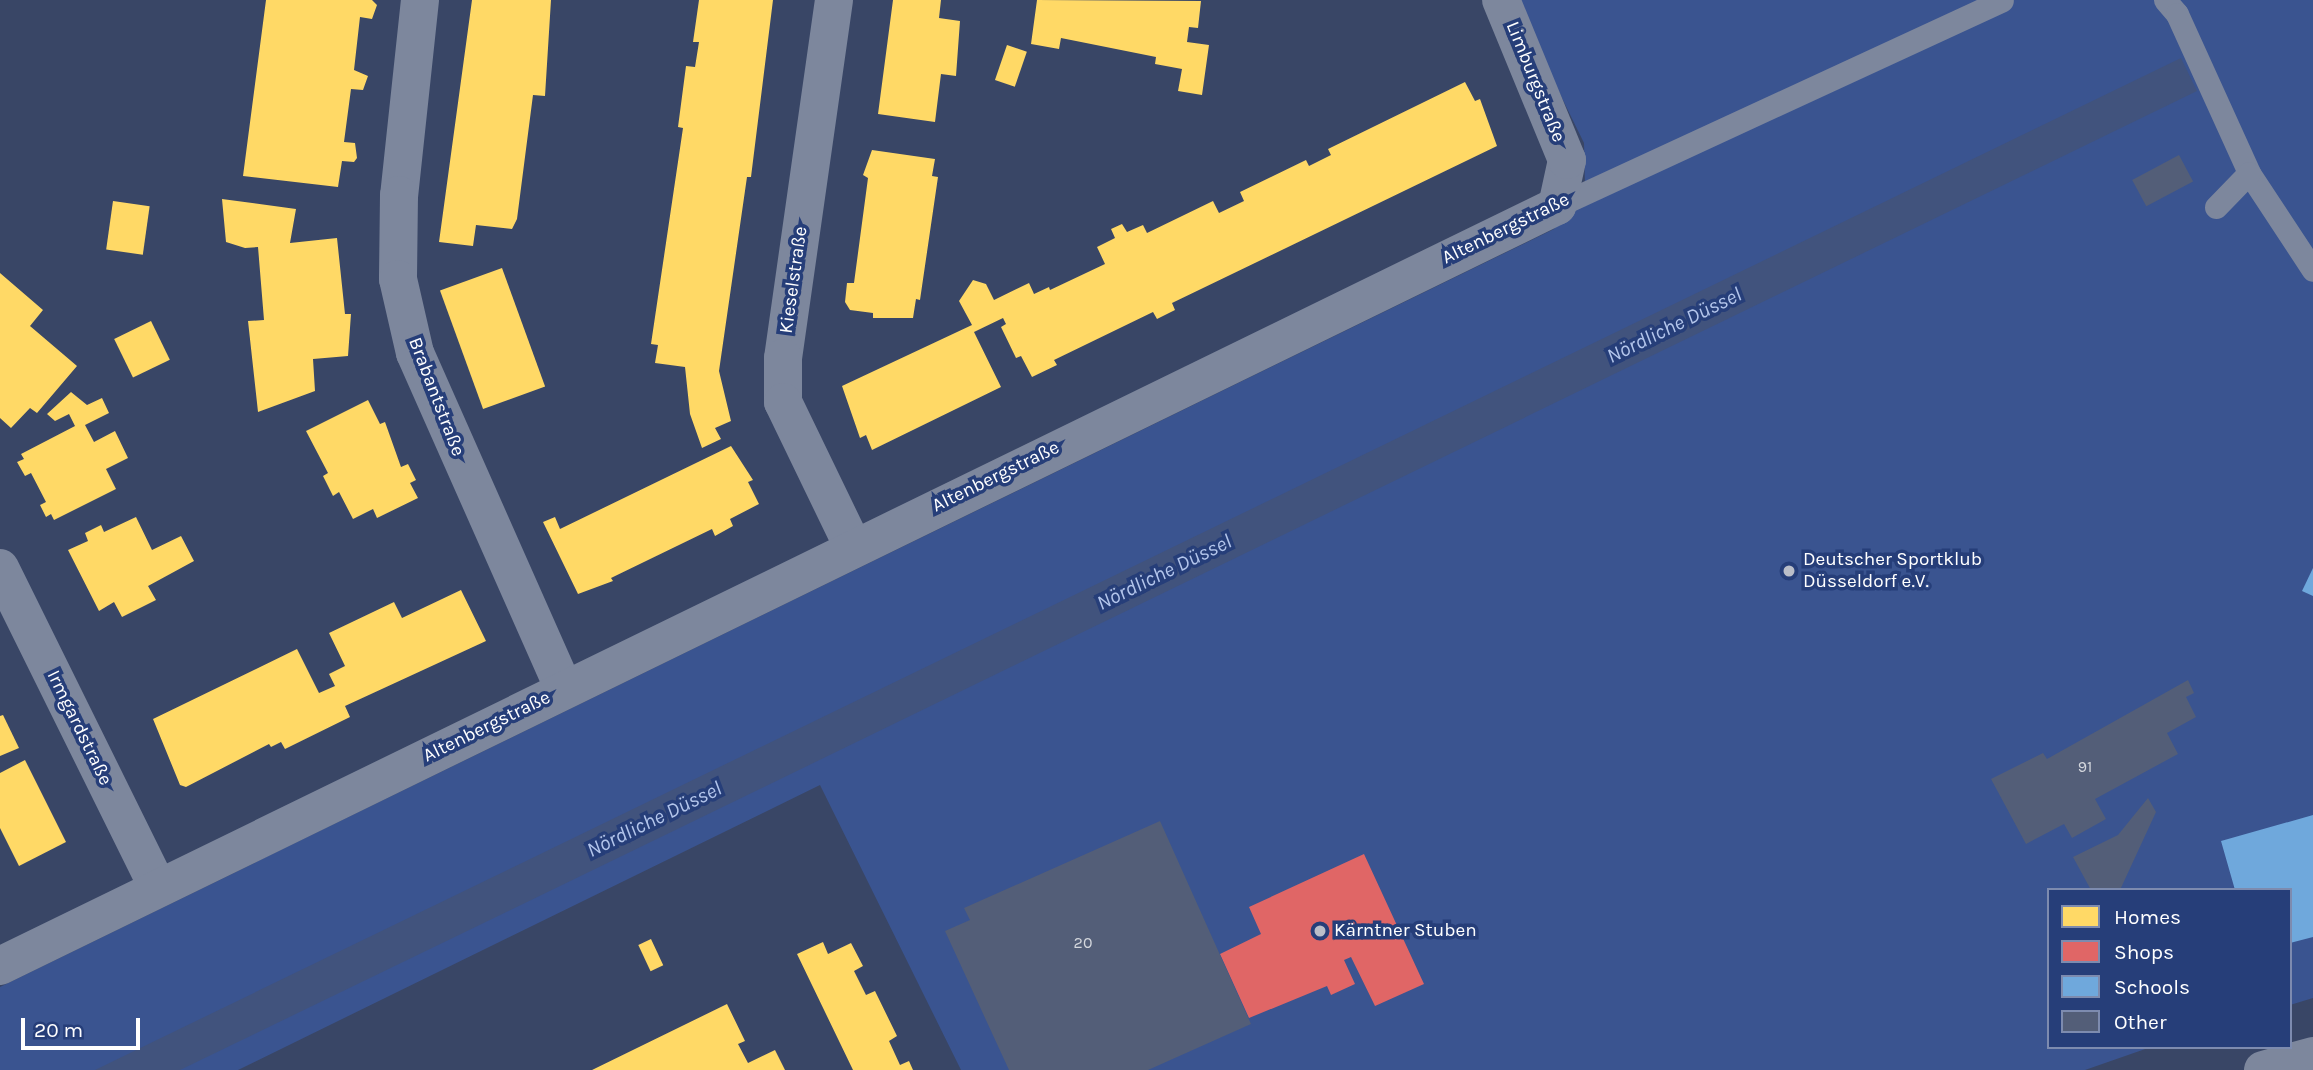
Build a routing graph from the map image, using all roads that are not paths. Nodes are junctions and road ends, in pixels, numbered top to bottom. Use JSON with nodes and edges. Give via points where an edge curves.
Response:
{"nodes":[{"id":1,"x":420,"y":0,"type":"edge"},
{"id":2,"x":834,"y":0,"type":"edge"},
{"id":3,"x":1501,"y":0,"type":"edge"},
{"id":4,"x":2165,"y":0,"type":"edge"},
{"id":5,"x":2000,"y":1,"type":"edge"},
{"id":6,"x":2249,"y":173,"type":"junction"},
{"id":7,"x":1557,"y":206,"type":"junction"},
{"id":8,"x":2216,"y":207,"type":"dead end"},
{"id":9,"x":2313,"y":270,"type":"edge"},
{"id":10,"x":853,"y":547,"type":"junction"},
{"id":11,"x":0,"y":568,"type":"edge"},
{"id":12,"x":564,"y":690,"type":"junction"},
{"id":13,"x":158,"y":888,"type":"junction"},
{"id":14,"x":0,"y":966,"type":"edge"},
{"id":15,"x":2313,"y":1056,"type":"edge"},
{"id":16,"x":2263,"y":1070,"type":"edge"}],
"edges":[{"from":1,"to":12,"type":"street","name":"Brabantstraße","via":[[399,195],[398,279],[415,353]]},
{"from":2,"to":10,"type":"street","name":"Kieselstraße","via":[[783,358],[783,402]]},
{"from":3,"to":7,"type":"street","name":"Limburgstraße","via":[[1567,160]]},
{"from":4,"to":6,"type":"lane","via":[[2177,14]]},
{"from":5,"to":7,"type":"lane","name":"Altenbergstraße"},
{"from":6,"to":8,"type":"lane"},
{"from":6,"to":9,"type":"lane"},
{"from":7,"to":10,"type":"street","name":"Altenbergstraße"},
{"from":10,"to":12,"type":"street","name":"Altenbergstraße"},
{"from":11,"to":13,"type":"street","name":"Irmgardstraße"},
{"from":12,"to":13,"type":"street","name":"Altenbergstraße"},
{"from":13,"to":14,"type":"street","name":"Altenbergstraße"},
{"from":15,"to":16,"type":"street"}]}
